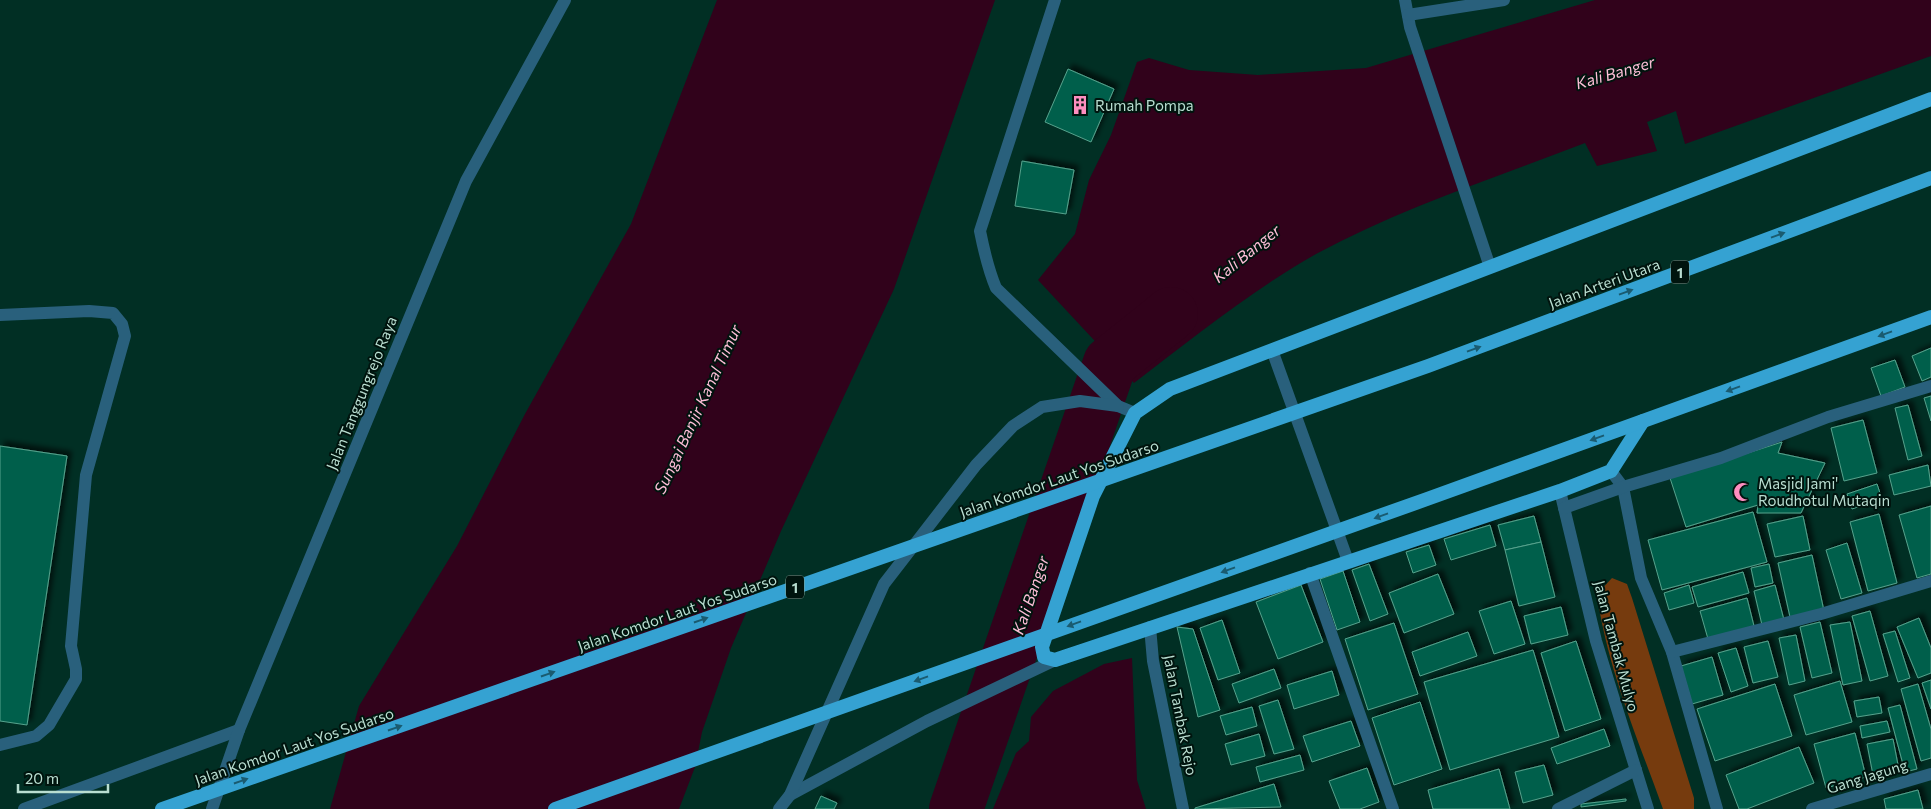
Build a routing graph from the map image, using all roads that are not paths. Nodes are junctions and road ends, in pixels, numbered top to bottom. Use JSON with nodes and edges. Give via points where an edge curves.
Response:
{"nodes":[{"id":1,"x":565,"y":0,"type":"edge"},
{"id":2,"x":1055,"y":0,"type":"edge"},
{"id":3,"x":1405,"y":0,"type":"edge"},
{"id":4,"x":1504,"y":0,"type":"edge"},
{"id":5,"x":1409,"y":21,"type":"junction"},
{"id":6,"x":1931,"y":99,"type":"edge"},
{"id":7,"x":1931,"y":178,"type":"edge"},
{"id":8,"x":1490,"y":267,"type":"junction"},
{"id":9,"x":0,"y":315,"type":"edge"},
{"id":10,"x":1931,"y":317,"type":"edge"},
{"id":11,"x":1272,"y":350,"type":"junction"},
{"id":12,"x":1428,"y":366,"type":"joint"},
{"id":13,"x":1931,"y":386,"type":"edge"},
{"id":14,"x":1113,"y":404,"type":"junction"},
{"id":15,"x":1135,"y":413,"type":"junction"},
{"id":16,"x":1643,"y":421,"type":"junction"},
{"id":17,"x":1611,"y":471,"type":"junction"},
{"id":18,"x":1623,"y":487,"type":"junction"},
{"id":19,"x":1560,"y":491,"type":"junction"},
{"id":20,"x":1564,"y":508,"type":"junction"},
{"id":21,"x":1348,"y":560,"type":"junction"},
{"id":22,"x":1310,"y":573,"type":"junction"},
{"id":23,"x":1931,"y":582,"type":"edge"},
{"id":24,"x":1150,"y":627,"type":"junction"},
{"id":25,"x":1672,"y":652,"type":"junction"},
{"id":26,"x":1055,"y":660,"type":"junction"},
{"id":27,"x":239,"y":730,"type":"junction"},
{"id":28,"x":0,"y":746,"type":"edge"},
{"id":29,"x":1636,"y":770,"type":"junction"},
{"id":30,"x":1931,"y":774,"type":"edge"},
{"id":31,"x":790,"y":795,"type":"junction"},
{"id":32,"x":24,"y":809,"type":"edge"},
{"id":33,"x":162,"y":809,"type":"edge"},
{"id":34,"x":212,"y":809,"type":"edge"},
{"id":35,"x":555,"y":809,"type":"edge"},
{"id":36,"x":779,"y":809,"type":"edge"},
{"id":37,"x":1183,"y":809,"type":"edge"},
{"id":38,"x":1394,"y":809,"type":"edge"},
{"id":39,"x":1558,"y":809,"type":"edge"},
{"id":40,"x":1648,"y":809,"type":"edge"},
{"id":41,"x":1717,"y":809,"type":"edge"},
{"id":42,"x":1812,"y":809,"type":"edge"}],
"edges":[{"from":1,"to":27,"type":"street","name":"Jalan Tanggungrejo Raya","via":[[466,181]]},
{"from":2,"to":14,"type":"street","via":[[980,231],[987,268],[996,288]]},
{"from":3,"to":5,"type":"street"},
{"from":4,"to":5,"type":"street"},
{"from":5,"to":8,"type":"street"},
{"from":6,"to":8,"type":"highway"},
{"from":12,"to":7,"type":"highway","name":"Jalan Arteri Utara","number":"1","one_way":true},
{"from":8,"to":11,"type":"highway"},
{"from":9,"to":28,"type":"street","via":[[113,313],[122,324],[125,336],[86,475],[71,646],[76,678],[49,725],[36,736]]},
{"from":10,"to":16,"type":"highway","one_way":true},
{"from":11,"to":15,"type":"highway","via":[[1170,389]]},
{"from":11,"to":21,"type":"street"},
{"from":33,"to":12,"type":"highway","name":"Jalan Komdor Laut Yos Sudarso","number":"1","one_way":true},
{"from":13,"to":18,"type":"street","via":[[1828,417],[1721,458]]},
{"from":14,"to":15,"type":"street"},
{"from":14,"to":31,"type":"street","via":[[1080,401],[1042,407],[1013,426],[976,465],[884,584]]},
{"from":15,"to":26,"type":"highway","via":[[1092,496],[1042,647],[1044,657]]},
{"from":16,"to":17,"type":"highway"},
{"from":16,"to":35,"type":"highway","one_way":true},
{"from":17,"to":18,"type":"street"},
{"from":17,"to":19,"type":"highway"},
{"from":18,"to":20,"type":"street"},
{"from":18,"to":25,"type":"street","via":[[1641,578]]},
{"from":19,"to":20,"type":"street","name":"Jalan Tambak Mulyo"},
{"from":19,"to":21,"type":"highway"},
{"from":20,"to":29,"type":"street","name":"Jalan Tambak Mulyo","via":[[1596,641]]},
{"from":21,"to":22,"type":"highway"},
{"from":22,"to":24,"type":"highway"},
{"from":22,"to":38,"type":"street"},
{"from":23,"to":25,"type":"street"},
{"from":24,"to":26,"type":"highway"},
{"from":24,"to":37,"type":"street","name":"Jalan Tambak Rejo","via":[[1153,661]]},
{"from":25,"to":41,"type":"street"},
{"from":26,"to":31,"type":"street","via":[[927,721]]},
{"from":27,"to":32,"type":"street"},
{"from":27,"to":34,"type":"street","name":"Jalan Tanggungrejo Raya"},
{"from":29,"to":39,"type":"street"},
{"from":29,"to":40,"type":"street","name":"Jalan Tambak Mulyo"},
{"from":30,"to":42,"type":"street","name":"Gang Jagung"},
{"from":31,"to":36,"type":"street"}]}
